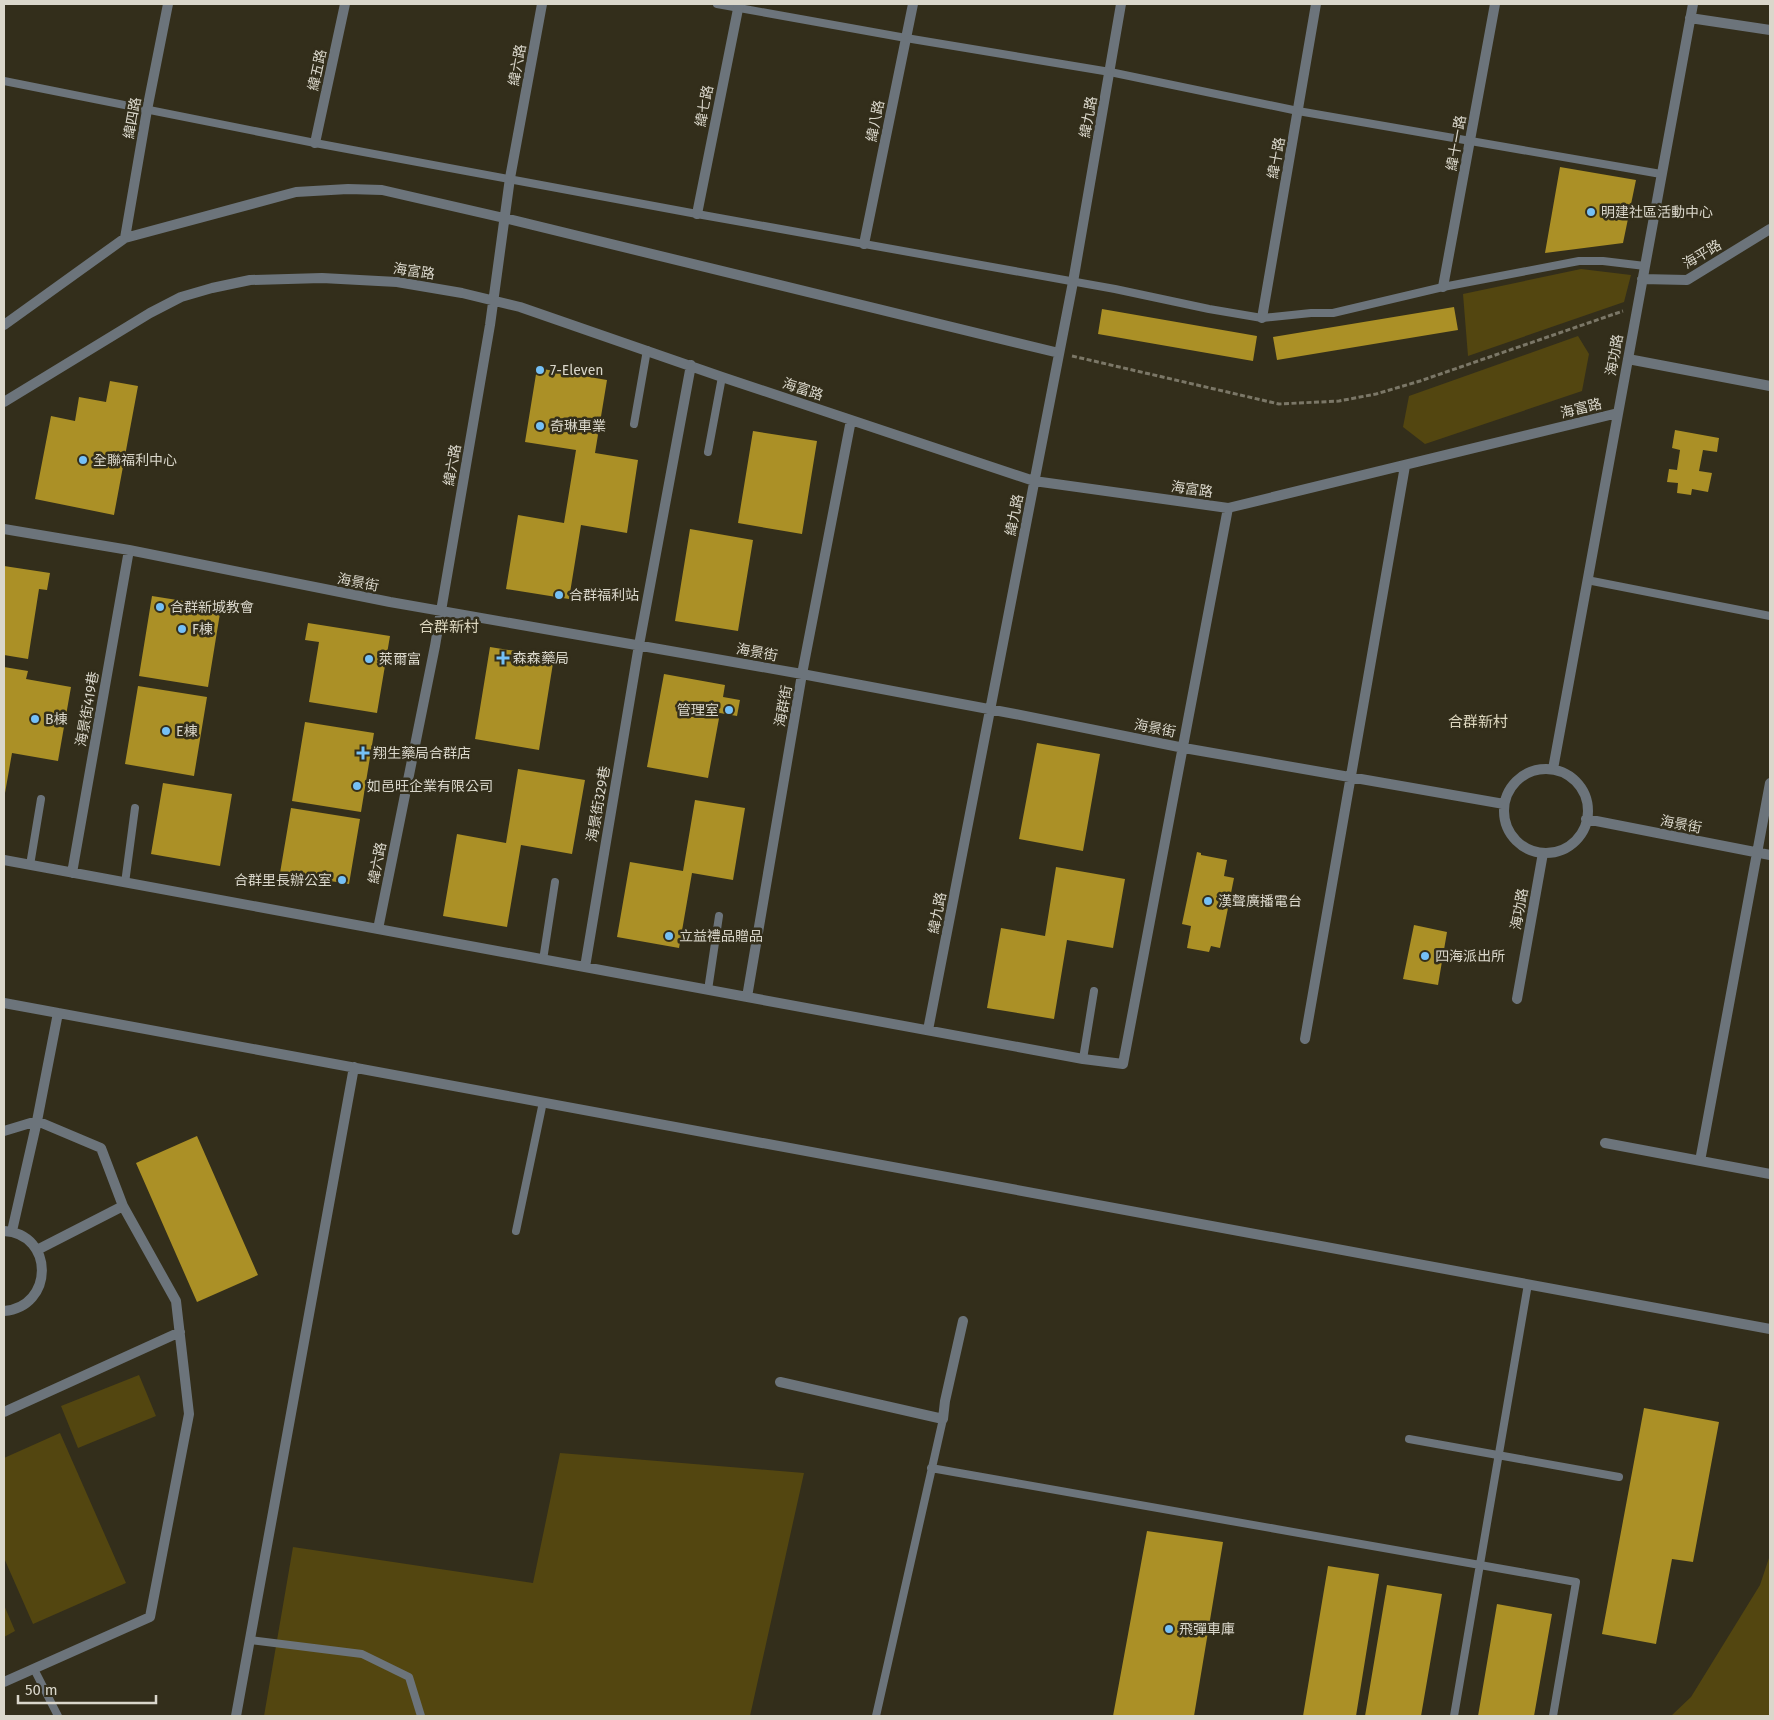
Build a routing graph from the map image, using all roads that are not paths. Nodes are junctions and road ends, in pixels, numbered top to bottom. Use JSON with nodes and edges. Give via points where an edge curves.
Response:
{"nodes":[{"id":1,"x":168,"y":4,"type":"edge"},
{"id":2,"x":345,"y":4,"type":"edge"},
{"id":3,"x":542,"y":4,"type":"edge"},
{"id":4,"x":717,"y":4,"type":"edge"},
{"id":5,"x":912,"y":4,"type":"edge"},
{"id":6,"x":1121,"y":4,"type":"edge"},
{"id":7,"x":1316,"y":4,"type":"edge"},
{"id":8,"x":1495,"y":4,"type":"edge"},
{"id":9,"x":1693,"y":4,"type":"edge"},
{"id":10,"x":739,"y":6,"type":"edge"},
{"id":11,"x":1690,"y":18,"type":"junction"},
{"id":12,"x":1770,"y":30,"type":"edge"},
{"id":13,"x":906,"y":38,"type":"junction"},
{"id":14,"x":1110,"y":72,"type":"junction"},
{"id":15,"x":4,"y":82,"type":"edge"},
{"id":16,"x":147,"y":110,"type":"junction"},
{"id":17,"x":1298,"y":111,"type":"junction"},
{"id":18,"x":1470,"y":140,"type":"junction"},
{"id":19,"x":315,"y":143,"type":"junction"},
{"id":20,"x":1661,"y":174,"type":"junction"},
{"id":21,"x":510,"y":178,"type":"junction"},
{"id":22,"x":697,"y":214,"type":"junction"},
{"id":23,"x":504,"y":218,"type":"junction"},
{"id":24,"x":1770,"y":229,"type":"edge"},
{"id":25,"x":125,"y":238,"type":"junction"},
{"id":26,"x":864,"y":244,"type":"junction"},
{"id":27,"x":1645,"y":266,"type":"junction"},
{"id":28,"x":1642,"y":279,"type":"junction"},
{"id":29,"x":1073,"y":282,"type":"junction"},
{"id":30,"x":1443,"y":287,"type":"junction"},
{"id":31,"x":494,"y":299,"type":"junction"},
{"id":32,"x":1262,"y":318,"type":"junction"},
{"id":33,"x":4,"y":324,"type":"edge"},
{"id":34,"x":647,"y":350,"type":"junction"},
{"id":35,"x":1059,"y":353,"type":"junction"},
{"id":36,"x":1628,"y":359,"type":"junction"},
{"id":37,"x":691,"y":365,"type":"junction"},
{"id":38,"x":722,"y":376,"type":"junction"},
{"id":39,"x":1770,"y":386,"type":"edge"},
{"id":40,"x":4,"y":402,"type":"edge"},
{"id":41,"x":1618,"y":413,"type":"junction"},
{"id":42,"x":851,"y":420,"type":"junction"},
{"id":43,"x":634,"y":424,"type":"dead end"},
{"id":44,"x":708,"y":452,"type":"dead end"},
{"id":45,"x":1405,"y":466,"type":"junction"},
{"id":46,"x":1034,"y":481,"type":"junction"},
{"id":47,"x":1228,"y":508,"type":"junction"},
{"id":48,"x":4,"y":529,"type":"edge"},
{"id":49,"x":129,"y":550,"type":"junction"},
{"id":50,"x":1587,"y":580,"type":"junction"},
{"id":51,"x":441,"y":610,"type":"junction"},
{"id":52,"x":1770,"y":616,"type":"edge"},
{"id":53,"x":639,"y":645,"type":"junction"},
{"id":54,"x":802,"y":674,"type":"junction"},
{"id":55,"x":990,"y":709,"type":"junction"},
{"id":56,"x":1184,"y":748,"type":"junction"},
{"id":57,"x":1553,"y":769,"type":"junction"},
{"id":58,"x":1350,"y":777,"type":"junction"},
{"id":59,"x":1770,"y":783,"type":"edge"},
{"id":60,"x":41,"y":799,"type":"dead end"},
{"id":61,"x":1504,"y":804,"type":"junction"},
{"id":62,"x":135,"y":808,"type":"dead end"},
{"id":63,"x":1586,"y":820,"type":"junction"},
{"id":64,"x":1543,"y":853,"type":"junction"},
{"id":65,"x":1757,"y":853,"type":"junction"},
{"id":66,"x":1770,"y":855,"type":"edge"},
{"id":67,"x":4,"y":860,"type":"edge"},
{"id":68,"x":30,"y":865,"type":"junction"},
{"id":69,"x":72,"y":873,"type":"junction"},
{"id":70,"x":124,"y":882,"type":"junction"},
{"id":71,"x":555,"y":882,"type":"dead end"},
{"id":72,"x":719,"y":916,"type":"dead end"},
{"id":73,"x":378,"y":929,"type":"junction"},
{"id":74,"x":543,"y":960,"type":"junction"},
{"id":75,"x":585,"y":967,"type":"junction"},
{"id":76,"x":708,"y":990,"type":"junction"},
{"id":77,"x":1094,"y":991,"type":"dead end"},
{"id":78,"x":747,"y":997,"type":"junction"},
{"id":79,"x":1517,"y":999,"type":"dead end"},
{"id":80,"x":4,"y":1002,"type":"edge"},
{"id":81,"x":58,"y":1013,"type":"junction"},
{"id":82,"x":928,"y":1030,"type":"junction"},
{"id":83,"x":1304,"y":1039,"type":"dead end"},
{"id":84,"x":1083,"y":1059,"type":"junction"},
{"id":85,"x":354,"y":1067,"type":"junction"},
{"id":86,"x":543,"y":1102,"type":"junction"},
{"id":87,"x":37,"y":1121,"type":"junction"},
{"id":88,"x":4,"y":1131,"type":"edge"},
{"id":89,"x":1605,"y":1143,"type":"dead end"},
{"id":90,"x":1700,"y":1161,"type":"junction"},
{"id":91,"x":1770,"y":1174,"type":"edge"},
{"id":92,"x":123,"y":1206,"type":"junction"},
{"id":93,"x":8,"y":1231,"type":"edge"},
{"id":94,"x":516,"y":1231,"type":"dead end"},
{"id":95,"x":37,"y":1250,"type":"junction"},
{"id":96,"x":1528,"y":1284,"type":"junction"},
{"id":97,"x":4,"y":1311,"type":"edge"},
{"id":98,"x":964,"y":1321,"type":"dead end"},
{"id":99,"x":1770,"y":1329,"type":"edge"},
{"id":100,"x":180,"y":1332,"type":"junction"},
{"id":101,"x":780,"y":1382,"type":"dead end"},
{"id":102,"x":4,"y":1412,"type":"edge"},
{"id":103,"x":943,"y":1419,"type":"junction"},
{"id":104,"x":1408,"y":1439,"type":"dead end"},
{"id":105,"x":1498,"y":1455,"type":"junction"},
{"id":106,"x":931,"y":1468,"type":"junction"},
{"id":107,"x":1619,"y":1477,"type":"dead end"},
{"id":108,"x":1480,"y":1566,"type":"junction"},
{"id":109,"x":250,"y":1640,"type":"junction"},
{"id":110,"x":34,"y":1669,"type":"junction"},
{"id":111,"x":4,"y":1682,"type":"edge"},
{"id":112,"x":58,"y":1716,"type":"edge"},
{"id":113,"x":236,"y":1716,"type":"edge"},
{"id":114,"x":421,"y":1716,"type":"edge"},
{"id":115,"x":876,"y":1716,"type":"edge"},
{"id":116,"x":1454,"y":1716,"type":"edge"},
{"id":117,"x":1553,"y":1716,"type":"edge"}],
"edges":[{"from":1,"to":16,"type":"street","name":"緯四路"},
{"from":2,"to":19,"type":"street","name":"緯五路"},
{"from":3,"to":21,"type":"street","name":"緯六路"},
{"from":4,"to":10,"type":"lane"},
{"from":5,"to":13,"type":"street","name":"緯八路"},
{"from":6,"to":14,"type":"street","name":"緯九路"},
{"from":7,"to":17,"type":"street","name":"緯十路"},
{"from":8,"to":18,"type":"street","name":"緯十一路"},
{"from":9,"to":11,"type":"street","name":"海功路"},
{"from":10,"to":13,"type":"lane"},
{"from":10,"to":22,"type":"street","name":"緯七路"},
{"from":11,"to":12,"type":"street"},
{"from":11,"to":20,"type":"street","name":"海功路"},
{"from":13,"to":14,"type":"lane"},
{"from":13,"to":26,"type":"street","name":"緯八路"},
{"from":14,"to":17,"type":"lane"},
{"from":14,"to":29,"type":"street","name":"緯九路"},
{"from":15,"to":16,"type":"lane"},
{"from":16,"to":19,"type":"lane"},
{"from":16,"to":25,"type":"street","name":"緯四路"},
{"from":17,"to":18,"type":"lane"},
{"from":17,"to":32,"type":"street","name":"緯十路"},
{"from":18,"to":20,"type":"lane"},
{"from":18,"to":30,"type":"street","name":"緯十一路"},
{"from":19,"to":21,"type":"lane"},
{"from":20,"to":27,"type":"street","name":"海功路"},
{"from":21,"to":22,"type":"lane"},
{"from":21,"to":23,"type":"street","name":"緯六路"},
{"from":22,"to":26,"type":"lane"},
{"from":23,"to":25,"type":"street","via":[[382,190],[348,188],[296,192]]},
{"from":23,"to":31,"type":"street","name":"緯六路"},
{"from":23,"to":35,"type":"street"},
{"from":24,"to":28,"type":"street","name":"海平路","via":[[1687,280]]},
{"from":25,"to":33,"type":"street"},
{"from":26,"to":29,"type":"lane"},
{"from":27,"to":28,"type":"street","name":"海功路"},
{"from":27,"to":30,"type":"lane","via":[[1579,261]]},
{"from":28,"to":36,"type":"street","name":"海功路"},
{"from":29,"to":32,"type":"lane"},
{"from":29,"to":35,"type":"street","name":"緯九路"},
{"from":30,"to":32,"type":"lane","via":[[1333,313]]},
{"from":31,"to":34,"type":"street","name":"海富路"},
{"from":31,"to":40,"type":"street","name":"海富路","via":[[397,282],[322,278],[250,280],[173,301]]},
{"from":31,"to":51,"type":"street","name":"緯六路"},
{"from":34,"to":37,"type":"street","name":"海富路"},
{"from":34,"to":43,"type":"lane"},
{"from":35,"to":46,"type":"street","name":"緯九路"},
{"from":36,"to":39,"type":"street"},
{"from":36,"to":41,"type":"street","name":"海功路"},
{"from":37,"to":38,"type":"street","name":"海富路"},
{"from":37,"to":53,"type":"street","name":"海景街329巷"},
{"from":38,"to":42,"type":"street","name":"海富路"},
{"from":38,"to":44,"type":"lane"},
{"from":41,"to":45,"type":"street","name":"海富路"},
{"from":41,"to":50,"type":"street","name":"海功路"},
{"from":42,"to":46,"type":"street","name":"海富路"},
{"from":42,"to":54,"type":"street","name":"海群街"},
{"from":45,"to":47,"type":"street","name":"海富路"},
{"from":45,"to":58,"type":"street"},
{"from":46,"to":47,"type":"street","name":"海富路"},
{"from":46,"to":55,"type":"street","name":"緯九路"},
{"from":47,"to":56,"type":"street"},
{"from":48,"to":49,"type":"street","name":"海景街"},
{"from":49,"to":51,"type":"street","name":"海景街"},
{"from":49,"to":69,"type":"street","name":"海景街419巷"},
{"from":50,"to":52,"type":"lane"},
{"from":50,"to":57,"type":"street","name":"海功路"},
{"from":51,"to":53,"type":"street","name":"海景街"},
{"from":51,"to":73,"type":"street","name":"緯六路"},
{"from":53,"to":54,"type":"street","name":"海景街"},
{"from":53,"to":75,"type":"street","name":"海景街329巷"},
{"from":54,"to":55,"type":"street","name":"海景街"},
{"from":54,"to":78,"type":"street","name":"海群街"},
{"from":55,"to":56,"type":"street","name":"海景街"},
{"from":55,"to":82,"type":"street","name":"緯九路"},
{"from":56,"to":58,"type":"street","name":"海景街"},
{"from":56,"to":84,"type":"street","via":[[1123,1064]]},
{"from":57,"to":61,"type":"street","via":[[1527,773],[1516,781]]},
{"from":57,"to":63,"type":"street","via":[[1576,782],[1584,793]]},
{"from":58,"to":61,"type":"street","name":"海景街"},
{"from":58,"to":83,"type":"street"},
{"from":59,"to":65,"type":"street"},
{"from":60,"to":68,"type":"lane"},
{"from":61,"to":64,"type":"street","via":[[1504,818],[1509,831],[1530,850]]},
{"from":62,"to":70,"type":"lane"},
{"from":63,"to":64,"type":"street","via":[[1582,831],[1566,848]]},
{"from":63,"to":65,"type":"street","name":"海景街"},
{"from":64,"to":79,"type":"street","name":"海功路"},
{"from":65,"to":66,"type":"street","name":"海景街"},
{"from":65,"to":90,"type":"street"},
{"from":67,"to":68,"type":"street"},
{"from":68,"to":69,"type":"street"},
{"from":69,"to":70,"type":"street"},
{"from":70,"to":73,"type":"street"},
{"from":71,"to":74,"type":"lane"},
{"from":72,"to":76,"type":"lane"},
{"from":73,"to":74,"type":"street"},
{"from":74,"to":75,"type":"street"},
{"from":75,"to":76,"type":"street"},
{"from":76,"to":78,"type":"street"},
{"from":77,"to":84,"type":"lane"},
{"from":78,"to":82,"type":"street"},
{"from":80,"to":81,"type":"street"},
{"from":81,"to":85,"type":"street"},
{"from":81,"to":87,"type":"street"},
{"from":82,"to":84,"type":"street"},
{"from":85,"to":86,"type":"street"},
{"from":85,"to":109,"type":"street"},
{"from":86,"to":94,"type":"lane"},
{"from":86,"to":96,"type":"street"},
{"from":87,"to":88,"type":"street"},
{"from":87,"to":92,"type":"street","via":[[102,1148]]},
{"from":87,"to":93,"type":"street"},
{"from":89,"to":90,"type":"street"},
{"from":90,"to":91,"type":"street"},
{"from":92,"to":95,"type":"street"},
{"from":92,"to":100,"type":"street","via":[[176,1301]]},
{"from":93,"to":95,"type":"street","via":[[31,1242]]},
{"from":95,"to":97,"type":"street","via":[[42,1262],[39,1287],[23,1306]]},
{"from":96,"to":99,"type":"street"},
{"from":96,"to":105,"type":"lane"},
{"from":98,"to":103,"type":"street"},
{"from":100,"to":102,"type":"street"},
{"from":100,"to":110,"type":"street","via":[[189,1414],[150,1617]]},
{"from":101,"to":103,"type":"street"},
{"from":103,"to":106,"type":"lane"},
{"from":104,"to":105,"type":"lane"},
{"from":105,"to":107,"type":"lane"},
{"from":105,"to":108,"type":"lane"},
{"from":106,"to":108,"type":"lane"},
{"from":106,"to":115,"type":"lane"},
{"from":108,"to":116,"type":"lane"},
{"from":108,"to":117,"type":"lane","via":[[1576,1582]]},
{"from":109,"to":113,"type":"street"},
{"from":109,"to":114,"type":"lane","via":[[362,1654],[409,1677]]},
{"from":110,"to":111,"type":"street"},
{"from":110,"to":112,"type":"lane"}]}
